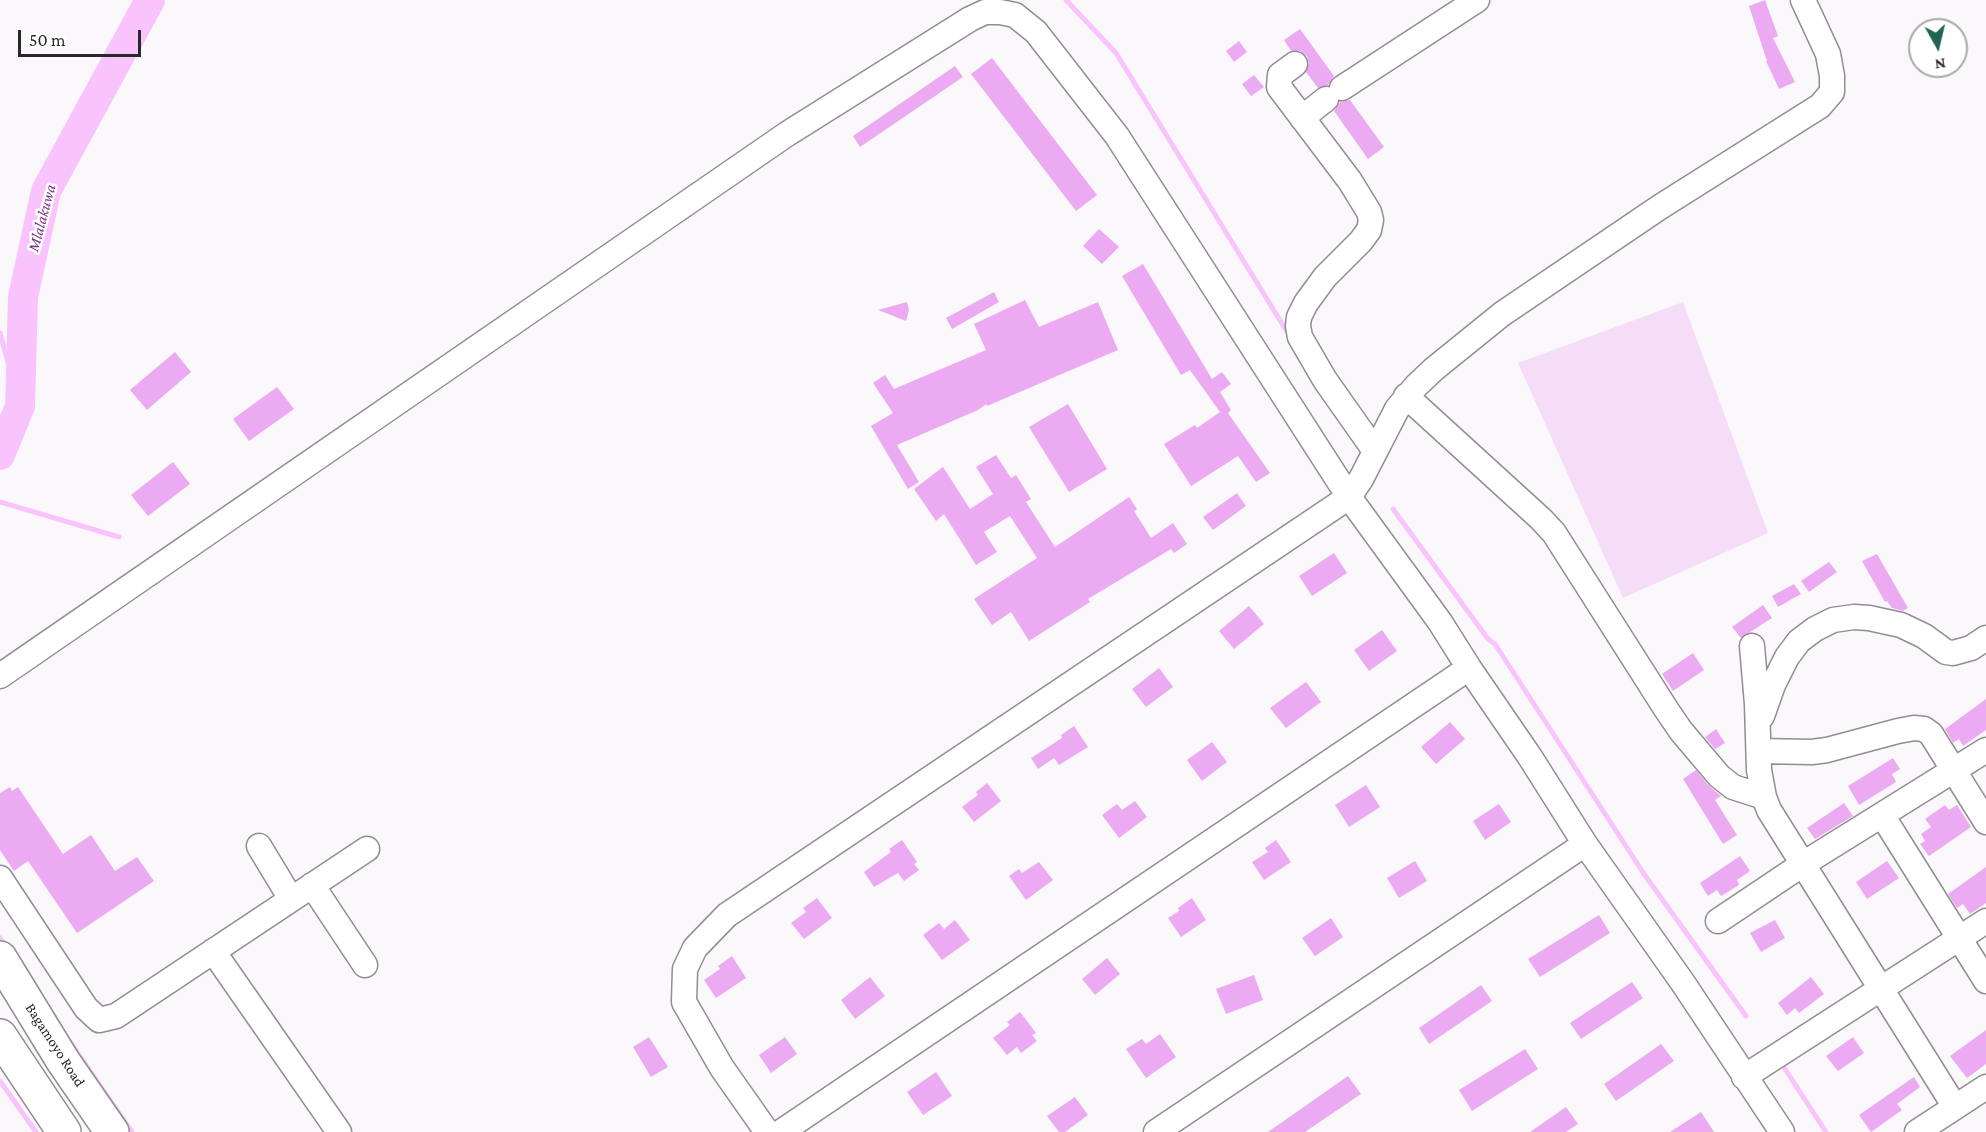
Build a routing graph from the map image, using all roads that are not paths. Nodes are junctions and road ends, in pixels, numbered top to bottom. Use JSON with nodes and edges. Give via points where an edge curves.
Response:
{"nodes":[{"id":1,"x":1477,"y":0,"type":"edge"},
{"id":2,"x":1803,"y":0,"type":"edge"},
{"id":3,"x":1295,"y":64,"type":"dead end"},
{"id":4,"x":1302,"y":118,"type":"junction"},
{"id":5,"x":1406,"y":396,"type":"junction"},
{"id":6,"x":1375,"y":451,"type":"junction"},
{"id":7,"x":1349,"y":497,"type":"junction"},
{"id":8,"x":1986,"y":638,"type":"edge"},
{"id":9,"x":1752,"y":646,"type":"dead end"},
{"id":10,"x":1469,"y":668,"type":"junction"},
{"id":11,"x":0,"y":676,"type":"edge"},
{"id":12,"x":1758,"y":740,"type":"junction"},
{"id":13,"x":1986,"y":750,"type":"edge"},
{"id":14,"x":1954,"y":771,"type":"junction"},
{"id":15,"x":1764,"y":797,"type":"junction"},
{"id":16,"x":1882,"y":816,"type":"junction"},
{"id":17,"x":1986,"y":822,"type":"edge"},
{"id":18,"x":1585,"y":843,"type":"junction"},
{"id":19,"x":259,"y":846,"type":"dead end"},
{"id":20,"x":367,"y":849,"type":"dead end"},
{"id":21,"x":1803,"y":864,"type":"junction"},
{"id":22,"x":0,"y":878,"type":"edge"},
{"id":23,"x":312,"y":885,"type":"junction"},
{"id":24,"x":291,"y":899,"type":"junction"},
{"id":25,"x":1718,"y":921,"type":"dead end"},
{"id":26,"x":1986,"y":921,"type":"edge"},
{"id":27,"x":1960,"y":938,"type":"junction"},
{"id":28,"x":213,"y":951,"type":"junction"},
{"id":29,"x":0,"y":958,"type":"edge"},
{"id":30,"x":364,"y":965,"type":"dead end"},
{"id":31,"x":1986,"y":981,"type":"edge"},
{"id":32,"x":1882,"y":988,"type":"junction"},
{"id":33,"x":0,"y":1036,"type":"edge"},
{"id":34,"x":1744,"y":1077,"type":"junction"},
{"id":35,"x":1986,"y":1087,"type":"edge"},
{"id":36,"x":1955,"y":1107,"type":"junction"},
{"id":37,"x":64,"y":1132,"type":"edge"},
{"id":38,"x":112,"y":1132,"type":"edge"},
{"id":39,"x":339,"y":1132,"type":"edge"},
{"id":40,"x":767,"y":1132,"type":"edge"},
{"id":41,"x":782,"y":1132,"type":"edge"},
{"id":42,"x":1156,"y":1132,"type":"edge"},
{"id":43,"x":1782,"y":1132,"type":"edge"},
{"id":44,"x":1917,"y":1132,"type":"edge"}],
"edges":[{"from":1,"to":4,"type":"lane"},
{"from":2,"to":5,"type":"lane","via":[[1828,54],[1832,76],[1832,92],[1820,106],[1660,207],[1502,314]]},
{"from":3,"to":4,"type":"lane","via":[[1280,75],[1279,87]]},
{"from":4,"to":6,"type":"lane","via":[[1350,181],[1371,220],[1361,241],[1325,277],[1306,303],[1299,317],[1300,337]]},
{"from":5,"to":6,"type":"lane"},
{"from":5,"to":15,"type":"lane","via":[[1554,533],[1666,709],[1725,783]]},
{"from":6,"to":7,"type":"lane"},
{"from":7,"to":10,"type":"lane"},
{"from":7,"to":11,"type":"lane","via":[[1117,136],[1036,32],[1015,15],[986,12],[955,27],[788,134]]},
{"from":7,"to":40,"type":"lane","via":[[727,915],[695,948],[685,969],[684,1002],[722,1068]]},
{"from":8,"to":12,"type":"lane","via":[[1953,653],[1901,625],[1869,618],[1833,620],[1799,641],[1787,657],[1773,685]]},
{"from":9,"to":12,"type":"lane"},
{"from":10,"to":18,"type":"lane"},
{"from":10,"to":41,"type":"lane"},
{"from":12,"to":14,"type":"lane","via":[[1812,752],[1898,731],[1924,729]]},
{"from":12,"to":15,"type":"lane"},
{"from":13,"to":14,"type":"lane"},
{"from":14,"to":16,"type":"lane"},
{"from":14,"to":17,"type":"lane"},
{"from":15,"to":21,"type":"lane"},
{"from":16,"to":21,"type":"lane"},
{"from":16,"to":27,"type":"lane"},
{"from":18,"to":34,"type":"lane"},
{"from":18,"to":42,"type":"lane"},
{"from":19,"to":24,"type":"lane"},
{"from":20,"to":23,"type":"lane"},
{"from":21,"to":25,"type":"lane"},
{"from":21,"to":32,"type":"lane"},
{"from":22,"to":28,"type":"lane","via":[[86,1008],[99,1020],[116,1016]]},
{"from":23,"to":24,"type":"lane"},
{"from":23,"to":30,"type":"lane"},
{"from":24,"to":28,"type":"lane"},
{"from":26,"to":27,"type":"lane"},
{"from":27,"to":31,"type":"lane"},
{"from":27,"to":32,"type":"lane"},
{"from":28,"to":39,"type":"lane"},
{"from":29,"to":38,"type":"highway","name":"Bagamoyo Road"},
{"from":32,"to":34,"type":"lane"},
{"from":32,"to":36,"type":"lane"},
{"from":33,"to":37,"type":"highway"},
{"from":34,"to":43,"type":"lane"},
{"from":35,"to":36,"type":"lane"},
{"from":36,"to":44,"type":"lane"}]}
